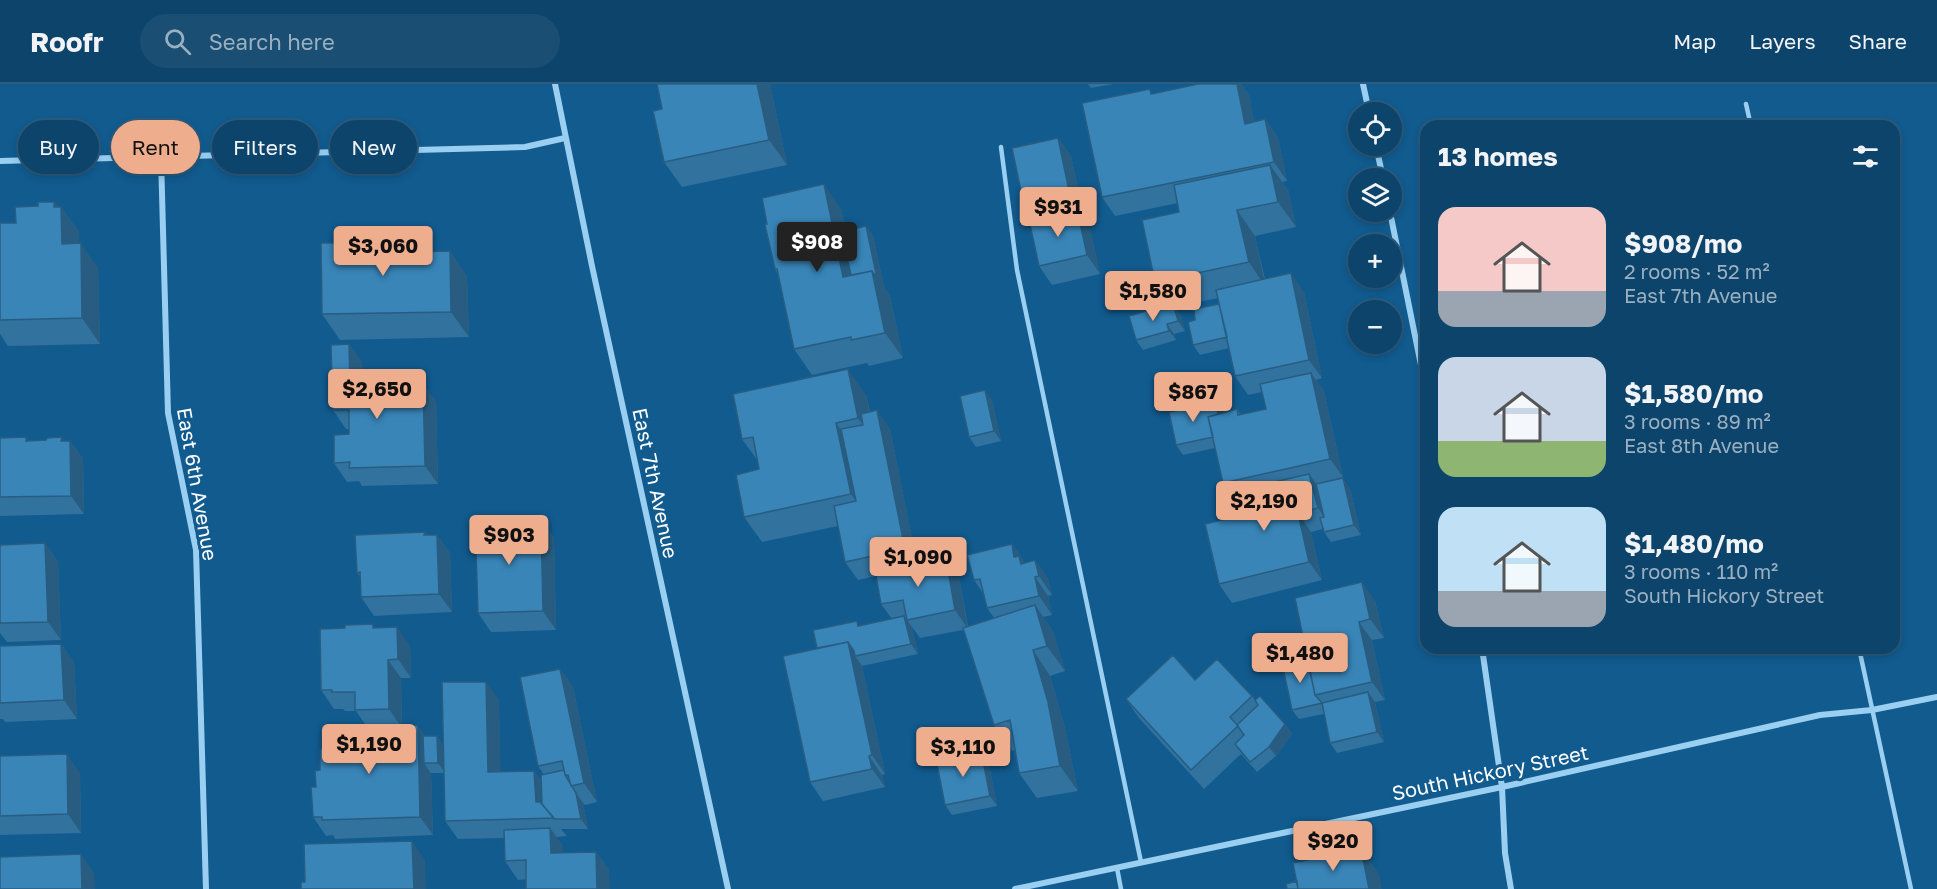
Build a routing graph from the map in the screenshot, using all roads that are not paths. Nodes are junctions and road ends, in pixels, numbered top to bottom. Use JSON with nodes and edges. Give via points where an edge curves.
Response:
{"nodes":[{"id":1,"x":555,"y":84,"type":"edge"},
{"id":2,"x":1363,"y":84,"type":"edge"},
{"id":3,"x":1367,"y":102,"type":"edge"},
{"id":4,"x":1746,"y":104,"type":"dead end"},
{"id":5,"x":1749,"y":120,"type":"edge"},
{"id":6,"x":565,"y":138,"type":"junction"},
{"id":7,"x":1001,"y":147,"type":"dead end"},
{"id":8,"x":200,"y":156,"type":"edge"},
{"id":9,"x":111,"y":158,"type":"edge"},
{"id":10,"x":0,"y":161,"type":"edge"},
{"id":11,"x":161,"y":174,"type":"edge"},
{"id":12,"x":1392,"y":222,"type":"edge"},
{"id":13,"x":1420,"y":360,"type":"edge"},
{"id":14,"x":1483,"y":654,"type":"edge"},
{"id":15,"x":1860,"y":654,"type":"edge"},
{"id":16,"x":1937,"y":697,"type":"edge"},
{"id":17,"x":1872,"y":710,"type":"junction"},
{"id":18,"x":1502,"y":787,"type":"junction"},
{"id":19,"x":1141,"y":862,"type":"junction"},
{"id":20,"x":1117,"y":868,"type":"junction"},
{"id":21,"x":206,"y":889,"type":"edge"},
{"id":22,"x":728,"y":889,"type":"edge"},
{"id":23,"x":1015,"y":889,"type":"edge"},
{"id":24,"x":1121,"y":889,"type":"edge"},
{"id":25,"x":1511,"y":889,"type":"edge"},
{"id":26,"x":1911,"y":889,"type":"edge"}],
"edges":[{"from":1,"to":6,"type":"street","name":"East 7th Avenue"},
{"from":2,"to":3,"type":"street"},
{"from":4,"to":5,"type":"lane"},
{"from":6,"to":8,"type":"street","via":[[525,147]]},
{"from":6,"to":22,"type":"street","name":"East 7th Avenue"},
{"from":7,"to":19,"type":"lane","via":[[1017,270]]},
{"from":9,"to":10,"type":"street"},
{"from":11,"to":21,"type":"street","name":"East 6th Avenue","via":[[168,413],[196,550]]},
{"from":12,"to":13,"type":"street"},
{"from":14,"to":18,"type":"street"},
{"from":15,"to":17,"type":"lane"},
{"from":16,"to":17,"type":"street","name":"South Hickory Street"},
{"from":17,"to":18,"type":"street","name":"South Hickory Street","via":[[1820,715]]},
{"from":17,"to":26,"type":"lane"},
{"from":18,"to":19,"type":"street","name":"South Hickory Street"},
{"from":18,"to":25,"type":"street"},
{"from":19,"to":20,"type":"street","name":"South Hickory Street"},
{"from":20,"to":23,"type":"street","name":"South Hickory Street"},
{"from":20,"to":24,"type":"lane"}]}
